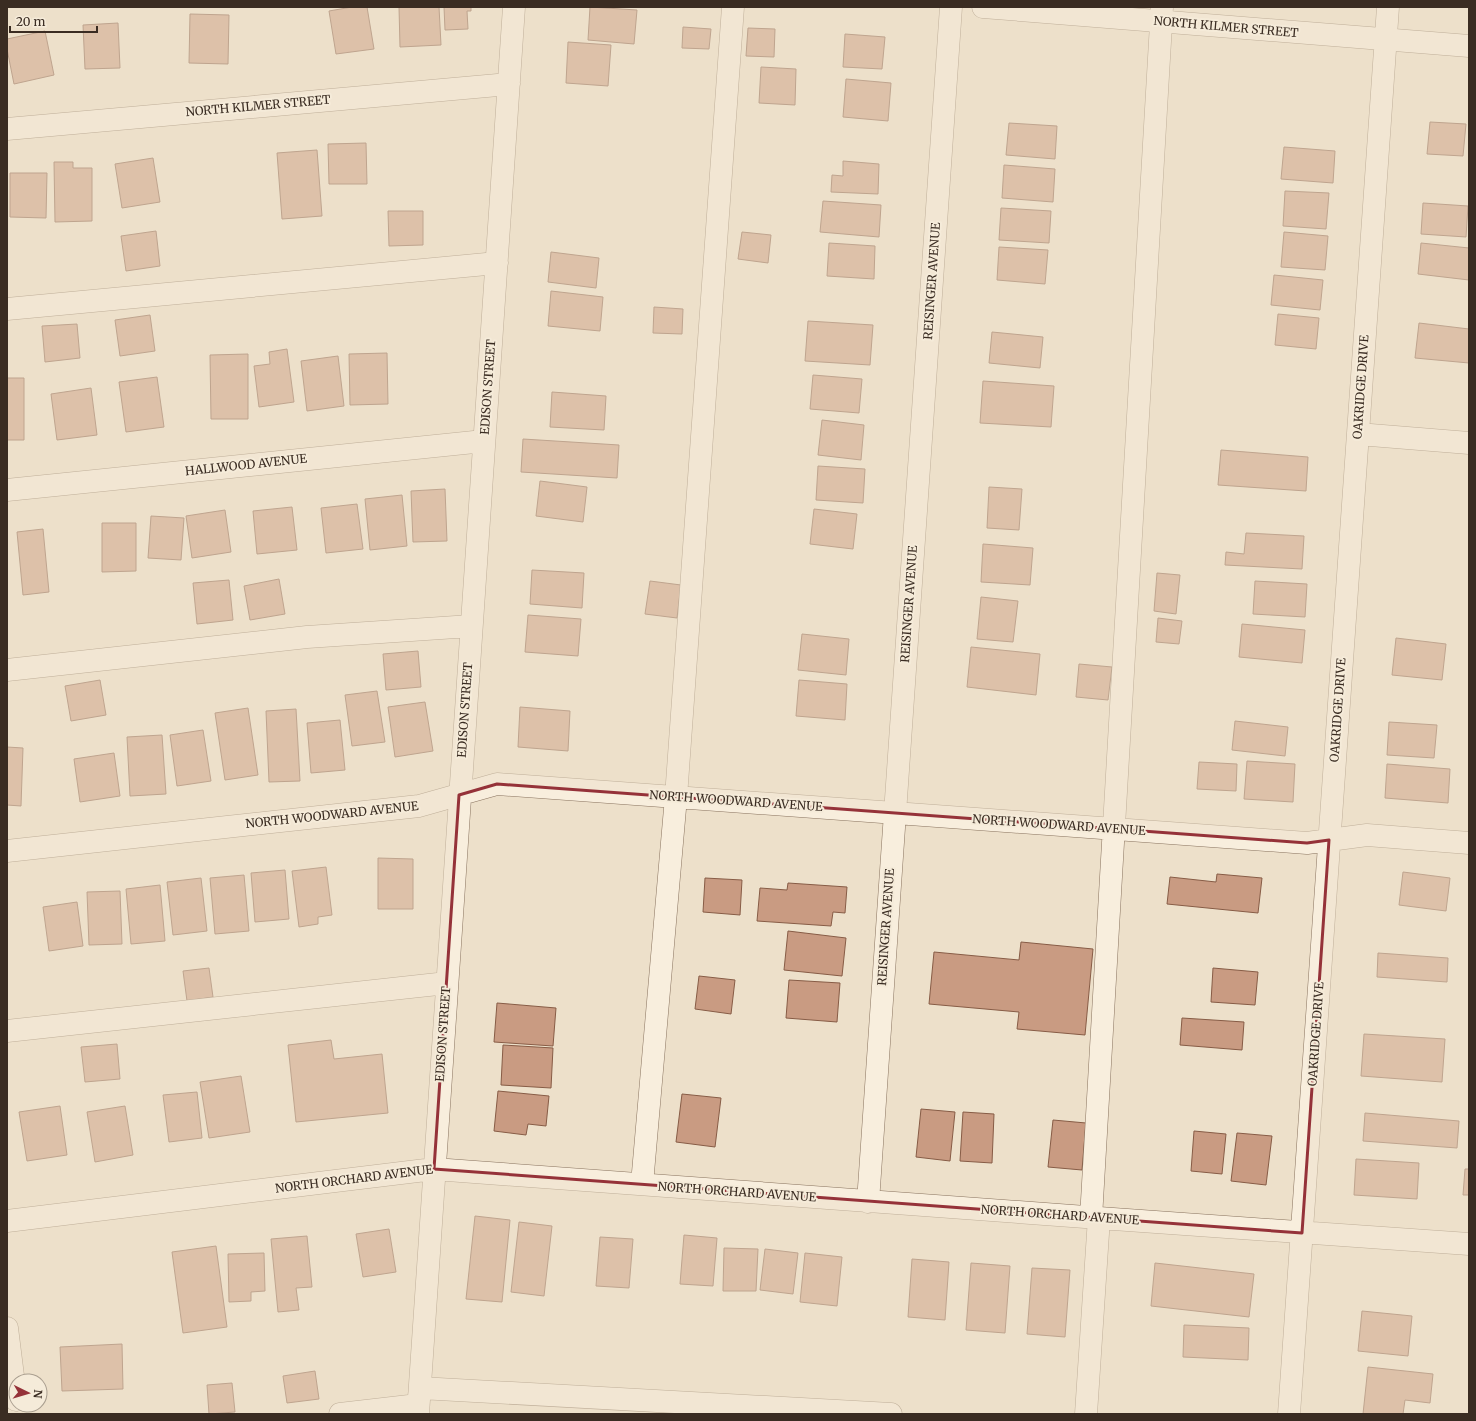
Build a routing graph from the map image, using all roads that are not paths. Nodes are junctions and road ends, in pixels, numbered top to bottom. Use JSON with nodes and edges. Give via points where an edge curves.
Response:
{"nodes":[{"id":1,"x":514,"y":7,"type":"edge"},
{"id":2,"x":733,"y":7,"type":"edge"},
{"id":3,"x":951,"y":7,"type":"edge"},
{"id":4,"x":983,"y":7,"type":"edge"},
{"id":5,"x":1388,"y":7,"type":"edge"},
{"id":6,"x":1162,"y":14,"type":"edge"},
{"id":7,"x":1386,"y":40,"type":"junction"},
{"id":8,"x":1469,"y":46,"type":"edge"},
{"id":9,"x":509,"y":84,"type":"junction"},
{"id":10,"x":7,"y":129,"type":"edge"},
{"id":11,"x":497,"y":263,"type":"junction"},
{"id":12,"x":7,"y":309,"type":"edge"},
{"id":13,"x":1358,"y":434,"type":"junction"},
{"id":14,"x":484,"y":441,"type":"junction"},
{"id":15,"x":1469,"y":443,"type":"edge"},
{"id":16,"x":7,"y":490,"type":"edge"},
{"id":17,"x":471,"y":626,"type":"junction"},
{"id":18,"x":7,"y":670,"type":"edge"},
{"id":19,"x":460,"y":795,"type":"junction"},
{"id":20,"x":676,"y":797,"type":"junction"},
{"id":21,"x":894,"y":813,"type":"junction"},
{"id":22,"x":1114,"y":830,"type":"junction"},
{"id":23,"x":1329,"y":840,"type":"junction"},
{"id":24,"x":1469,"y":843,"type":"edge"},
{"id":25,"x":7,"y":851,"type":"edge"},
{"id":26,"x":447,"y":984,"type":"junction"},
{"id":27,"x":7,"y":1031,"type":"edge"},
{"id":28,"x":434,"y":1169,"type":"junction"},
{"id":29,"x":642,"y":1184,"type":"junction"},
{"id":30,"x":868,"y":1202,"type":"junction"},
{"id":31,"x":1095,"y":1218,"type":"junction"},
{"id":32,"x":7,"y":1221,"type":"edge"},
{"id":33,"x":1302,"y":1232,"type":"junction"},
{"id":34,"x":1469,"y":1244,"type":"edge"},
{"id":35,"x":7,"y":1328,"type":"edge"},
{"id":36,"x":13,"y":1373,"type":"edge"},
{"id":37,"x":418,"y":1409,"type":"edge"},
{"id":38,"x":340,"y":1414,"type":"edge"},
{"id":39,"x":891,"y":1414,"type":"edge"},
{"id":40,"x":1086,"y":1414,"type":"edge"},
{"id":41,"x":1289,"y":1414,"type":"edge"}],
"edges":[{"from":1,"to":9,"type":"street","name":"EDISON STREET"},
{"from":2,"to":20,"type":"street"},
{"from":3,"to":21,"type":"street","name":"REISINGER AVENUE"},
{"from":4,"to":6,"type":"street","name":"NORTH KILMER STREET"},
{"from":5,"to":7,"type":"street","name":"OAKRIDGE DRIVE"},
{"from":6,"to":7,"type":"street","name":"NORTH KILMER STREET"},
{"from":6,"to":22,"type":"street"},
{"from":7,"to":8,"type":"street","name":"NORTH KILMER STREET"},
{"from":7,"to":13,"type":"street","name":"OAKRIDGE DRIVE"},
{"from":9,"to":10,"type":"street","name":"NORTH KILMER STREET"},
{"from":9,"to":11,"type":"street","name":"EDISON STREET"},
{"from":11,"to":12,"type":"street"},
{"from":11,"to":14,"type":"street","name":"EDISON STREET"},
{"from":13,"to":15,"type":"street"},
{"from":13,"to":23,"type":"street","name":"OAKRIDGE DRIVE"},
{"from":14,"to":16,"type":"street","name":"HALLWOOD AVENUE"},
{"from":14,"to":17,"type":"street","name":"EDISON STREET"},
{"from":17,"to":18,"type":"street","via":[[307,637]]},
{"from":17,"to":19,"type":"street","name":"EDISON STREET"},
{"from":19,"to":20,"type":"street","name":"NORTH WOODWARD AVENUE","via":[[497,784]]},
{"from":19,"to":25,"type":"street","name":"NORTH WOODWARD AVENUE","via":[[419,806]]},
{"from":19,"to":26,"type":"street","name":"EDISON STREET"},
{"from":20,"to":21,"type":"street","name":"NORTH WOODWARD AVENUE"},
{"from":20,"to":29,"type":"street"},
{"from":21,"to":22,"type":"street","name":"NORTH WOODWARD AVENUE"},
{"from":21,"to":30,"type":"street","name":"REISINGER AVENUE"},
{"from":22,"to":23,"type":"street","name":"NORTH WOODWARD AVENUE","via":[[1307,843]]},
{"from":22,"to":31,"type":"street"},
{"from":23,"to":24,"type":"street","name":"NORTH WOODWARD AVENUE","via":[[1367,835]]},
{"from":23,"to":33,"type":"street","name":"OAKRIDGE DRIVE"},
{"from":26,"to":27,"type":"street"},
{"from":26,"to":28,"type":"street","name":"EDISON STREET"},
{"from":28,"to":29,"type":"street","name":"NORTH ORCHARD AVENUE"},
{"from":28,"to":32,"type":"street","name":"NORTH ORCHARD AVENUE"},
{"from":28,"to":37,"type":"street","name":"EDISON STREET"},
{"from":29,"to":30,"type":"street","name":"NORTH ORCHARD AVENUE"},
{"from":30,"to":31,"type":"street","name":"NORTH ORCHARD AVENUE"},
{"from":31,"to":33,"type":"street","name":"NORTH ORCHARD AVENUE"},
{"from":31,"to":40,"type":"street"},
{"from":33,"to":34,"type":"street","name":"NORTH ORCHARD AVENUE"},
{"from":33,"to":41,"type":"street","name":"OAKRIDGE DRIVE"},
{"from":35,"to":36,"type":"street"},
{"from":37,"to":38,"type":"street"},
{"from":37,"to":39,"type":"street","via":[[420,1388]]}]}
